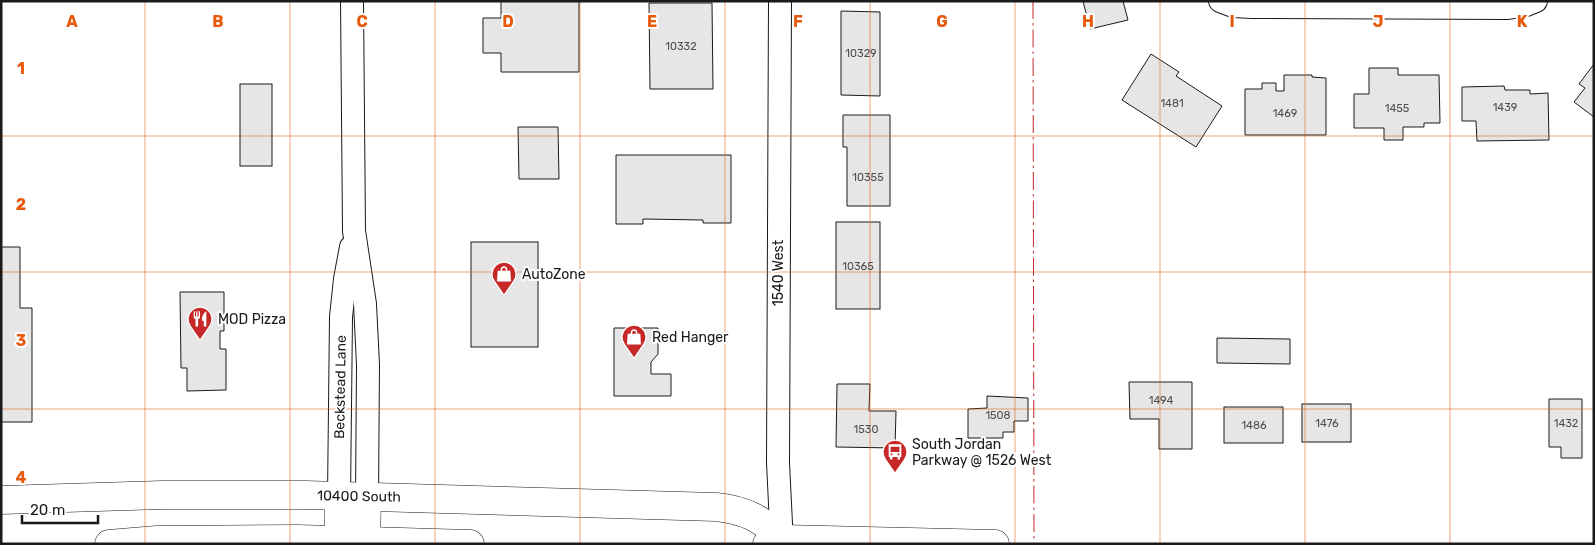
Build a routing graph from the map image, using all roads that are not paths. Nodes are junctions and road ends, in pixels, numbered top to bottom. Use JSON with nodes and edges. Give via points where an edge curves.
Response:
{"nodes":[{"id":1,"x":352,"y":1,"type":"edge"},
{"id":2,"x":780,"y":1,"type":"edge"},
{"id":3,"x":1220,"y":1,"type":"edge"},
{"id":4,"x":1536,"y":1,"type":"edge"},
{"id":5,"x":354,"y":231,"type":"junction"},
{"id":6,"x":340,"y":496,"type":"junction"},
{"id":7,"x":367,"y":496,"type":"junction"},
{"id":8,"x":1,"y":500,"type":"edge"},
{"id":9,"x":353,"y":542,"type":"edge"},
{"id":10,"x":777,"y":542,"type":"edge"},
{"id":11,"x":109,"y":544,"type":"edge"},
{"id":12,"x":470,"y":544,"type":"edge"},
{"id":13,"x":995,"y":544,"type":"edge"}],
"edges":[{"from":1,"to":5,"type":"street","name":"Beckstead Lane"},
{"from":2,"to":10,"type":"street","name":"1540 West"},
{"from":3,"to":4,"type":"street","via":[[1233,6],[1252,7],[1498,8]]},
{"from":5,"to":6,"type":"street","name":"Beckstead Lane","via":[[341,317]]},
{"from":5,"to":7,"type":"street","name":"Beckstead Lane","via":[[367,334]]},
{"from":6,"to":7,"type":"main road","name":"10400 South"},
{"from":6,"to":8,"type":"main road","name":"10400 South","via":[[162,495]]},
{"from":6,"to":9,"type":"main road","name":"Beckstead Lane"},
{"from":7,"to":9,"type":"main road","name":"Beckstead Lane"},
{"from":7,"to":10,"type":"main road","name":"10400 South","via":[[734,508],[772,528]]},
{"from":9,"to":11,"type":"main road","via":[[157,540]]},
{"from":9,"to":12,"type":"main road"},
{"from":10,"to":13,"type":"main road"}]}
